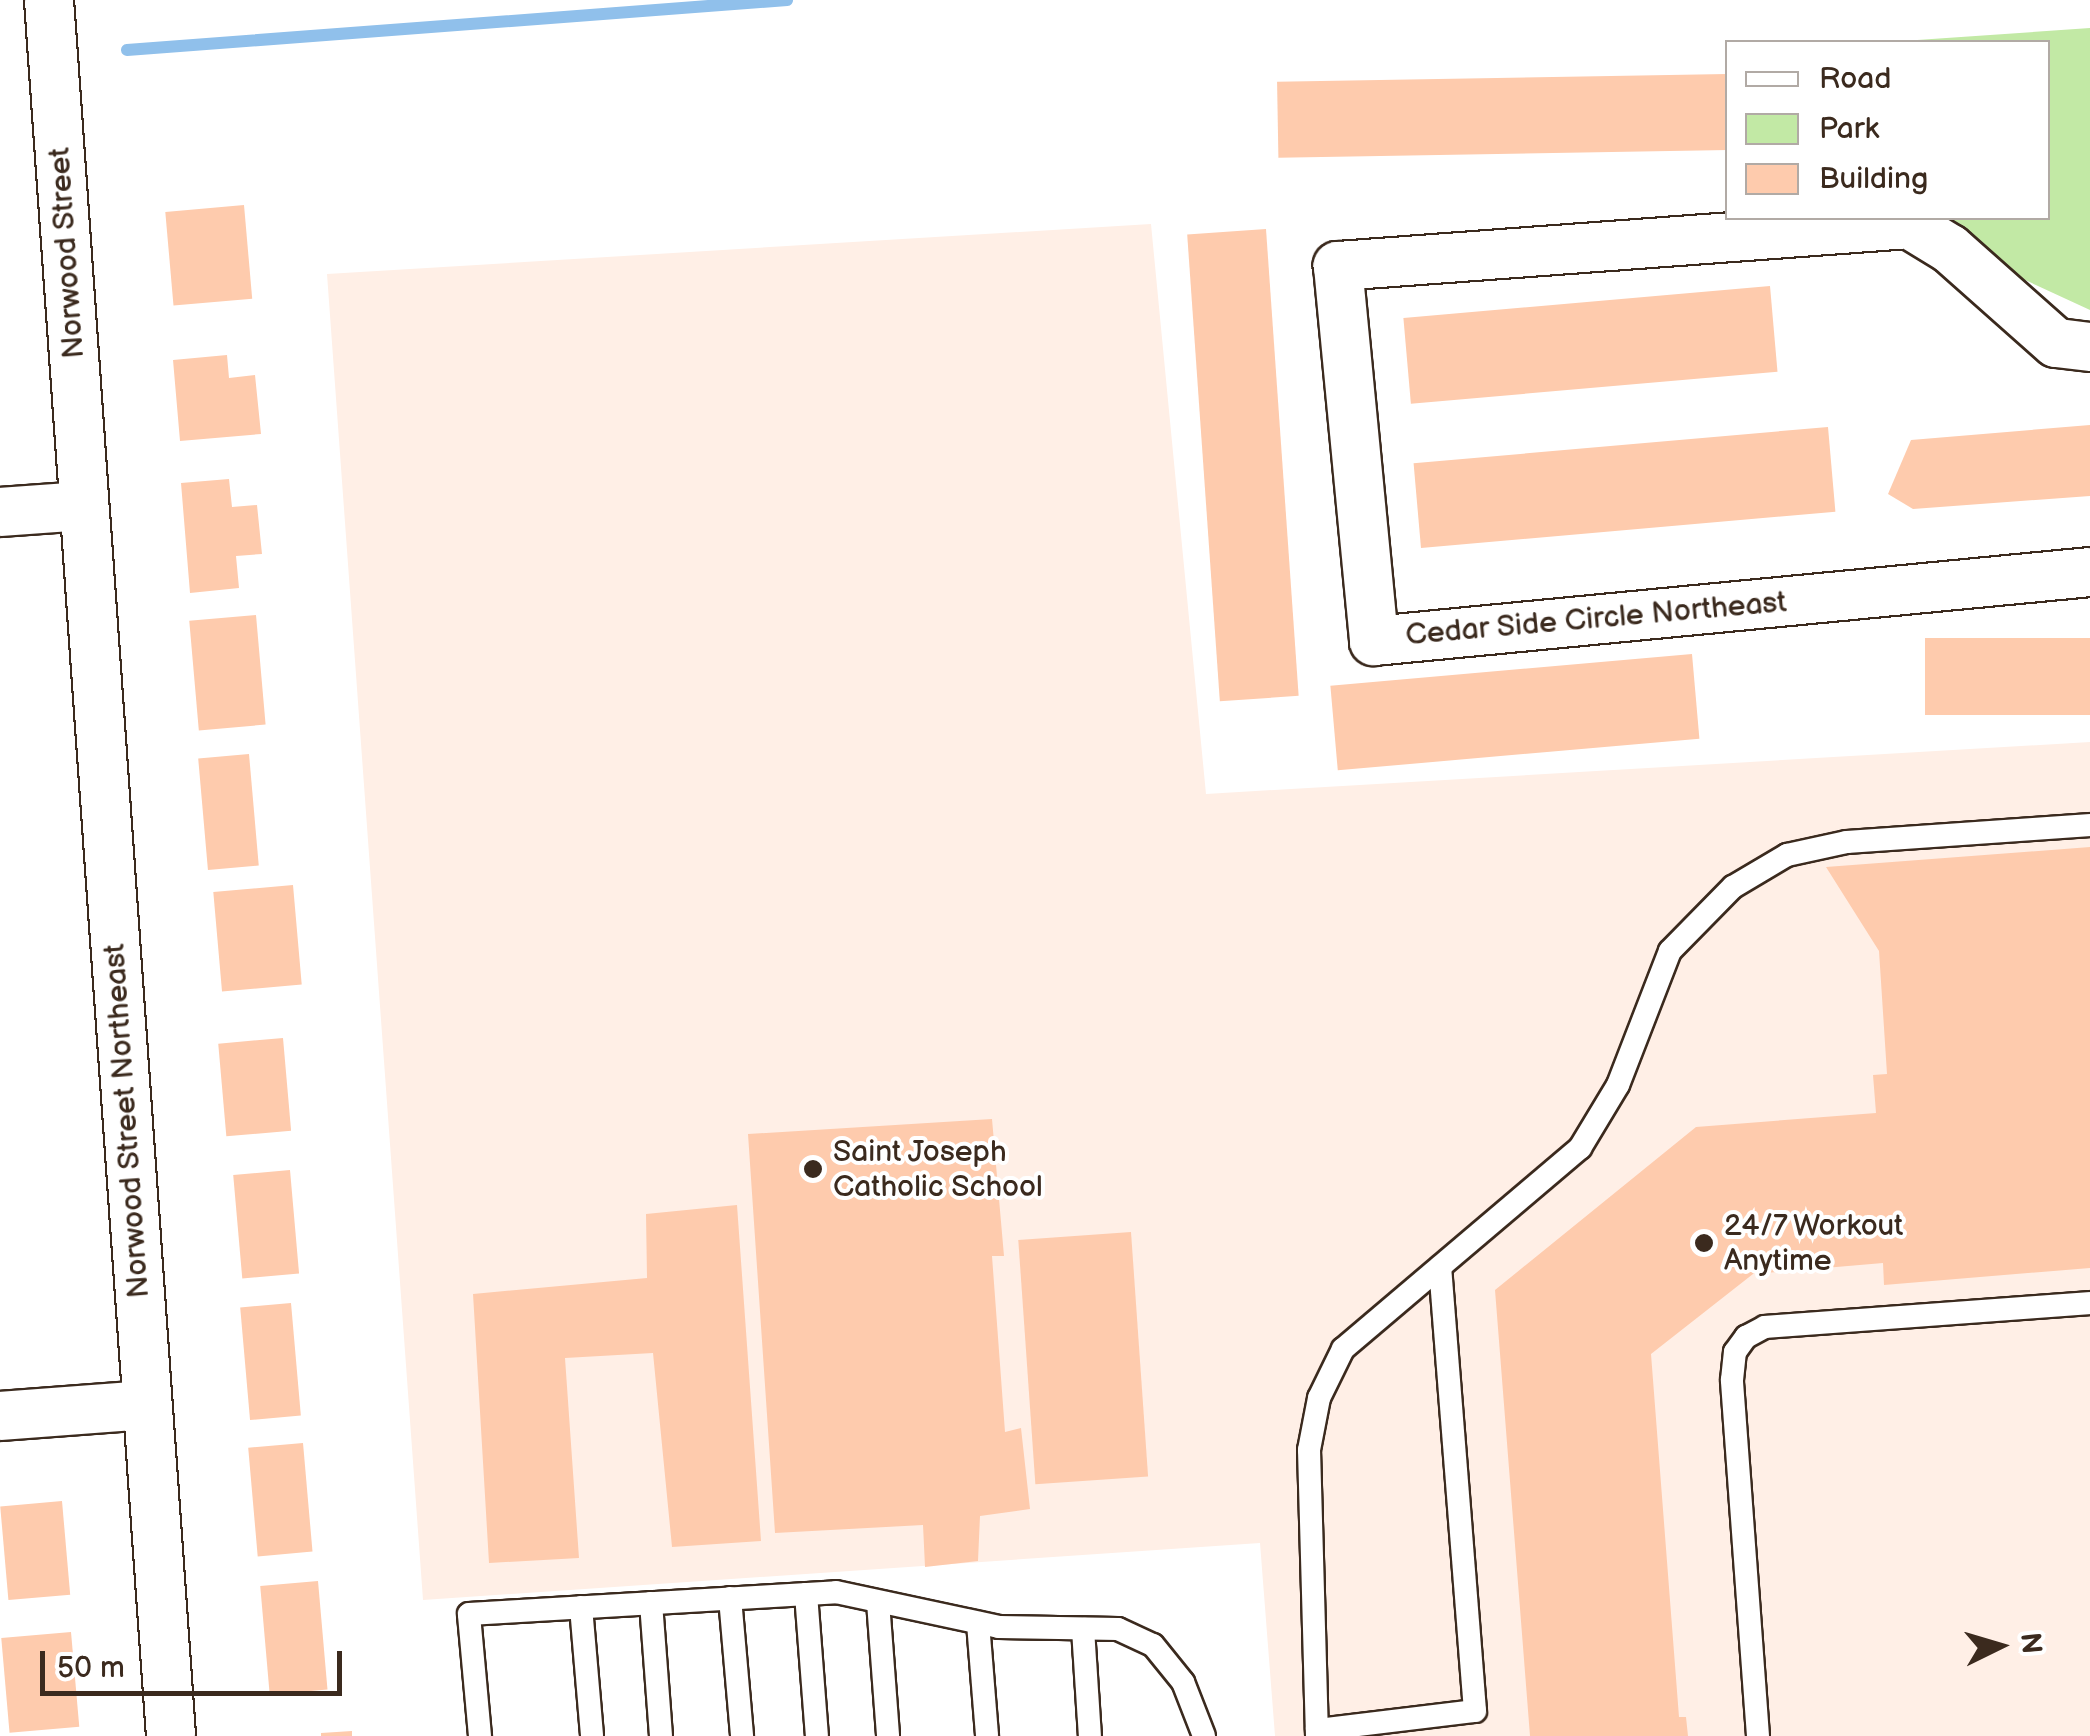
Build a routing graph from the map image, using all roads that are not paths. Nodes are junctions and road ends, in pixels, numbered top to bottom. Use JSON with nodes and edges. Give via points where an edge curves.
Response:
{"nodes":[{"id":1,"x":49,"y":0,"type":"edge"},
{"id":2,"x":2090,"y":347,"type":"edge"},
{"id":3,"x":84,"y":506,"type":"junction"},
{"id":4,"x":0,"y":512,"type":"edge"},
{"id":5,"x":2090,"y":572,"type":"edge"},
{"id":6,"x":2090,"y":825,"type":"edge"},
{"id":7,"x":1440,"y":1268,"type":"junction"},
{"id":8,"x":2090,"y":1303,"type":"edge"},
{"id":9,"x":146,"y":1405,"type":"junction"},
{"id":10,"x":0,"y":1416,"type":"edge"},
{"id":11,"x":806,"y":1594,"type":"junction"},
{"id":12,"x":730,"y":1598,"type":"junction"},
{"id":13,"x":878,"y":1602,"type":"junction"},
{"id":14,"x":651,"y":1603,"type":"junction"},
{"id":15,"x":580,"y":1607,"type":"junction"},
{"id":16,"x":978,"y":1623,"type":"junction"},
{"id":17,"x":1082,"y":1629,"type":"junction"},
{"id":18,"x":1317,"y":1733,"type":"edge"},
{"id":19,"x":171,"y":1736,"type":"edge"},
{"id":20,"x":480,"y":1736,"type":"edge"},
{"id":21,"x":592,"y":1736,"type":"edge"},
{"id":22,"x":661,"y":1736,"type":"edge"},
{"id":23,"x":742,"y":1736,"type":"edge"},
{"id":24,"x":817,"y":1736,"type":"edge"},
{"id":25,"x":888,"y":1736,"type":"edge"},
{"id":26,"x":987,"y":1736,"type":"edge"},
{"id":27,"x":1090,"y":1736,"type":"edge"},
{"id":28,"x":1204,"y":1736,"type":"edge"},
{"id":29,"x":1758,"y":1736,"type":"edge"}],
"edges":[{"from":1,"to":3,"type":"street","name":"Norwood Street"},
{"from":2,"to":5,"type":"street","name":"Cedar Side Circle Northeast","via":[[2056,344],[1950,249],[1908,224],[1338,266],[1374,641]]},
{"from":3,"to":4,"type":"street"},
{"from":3,"to":9,"type":"street","name":"Norwood Street Northeast"},
{"from":6,"to":7,"type":"lane","via":[[1847,842],[1788,856],[1733,887],[1670,950],[1618,1085],[1580,1148]]},
{"from":7,"to":18,"type":"lane","via":[[1343,1350],[1319,1398],[1309,1450]]},
{"from":7,"to":18,"type":"lane","via":[[1475,1711]]},
{"from":8,"to":29,"type":"lane","via":[[1766,1327],[1746,1337],[1735,1352],[1732,1380]]},
{"from":9,"to":10,"type":"street"},
{"from":9,"to":19,"type":"street","name":"Norwood Street Northeast"},
{"from":11,"to":12,"type":"lane"},
{"from":11,"to":13,"type":"lane","via":[[836,1592]]},
{"from":11,"to":24,"type":"lane"},
{"from":12,"to":14,"type":"lane"},
{"from":12,"to":23,"type":"lane"},
{"from":13,"to":16,"type":"lane"},
{"from":13,"to":25,"type":"lane"},
{"from":14,"to":15,"type":"lane"},
{"from":14,"to":22,"type":"lane"},
{"from":15,"to":20,"type":"lane","via":[[470,1614]]},
{"from":15,"to":21,"type":"lane"},
{"from":16,"to":17,"type":"lane"},
{"from":16,"to":26,"type":"lane"},
{"from":17,"to":27,"type":"lane"},
{"from":17,"to":28,"type":"lane","via":[[1118,1630],[1153,1645],[1183,1682]]}]}
